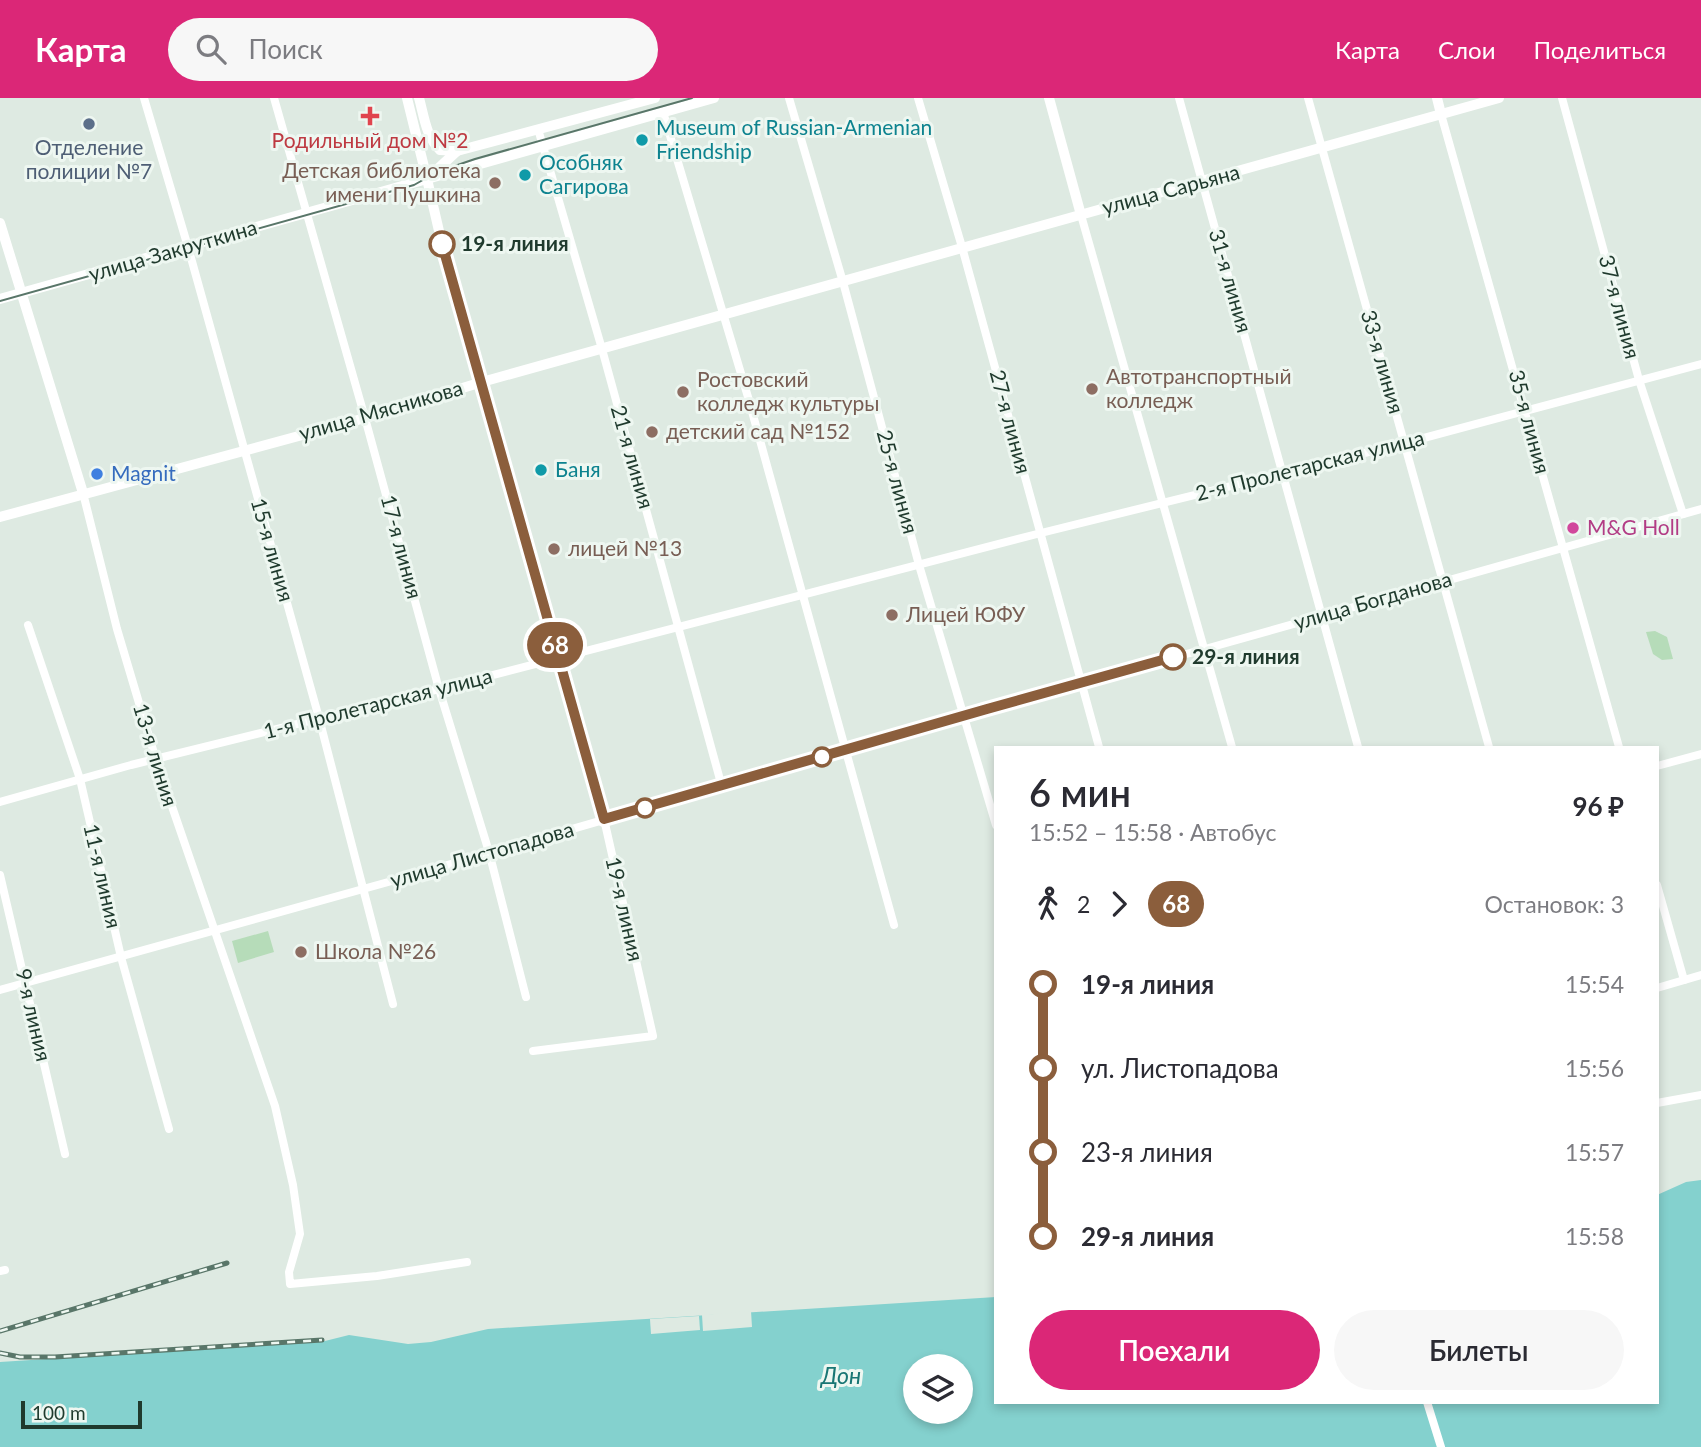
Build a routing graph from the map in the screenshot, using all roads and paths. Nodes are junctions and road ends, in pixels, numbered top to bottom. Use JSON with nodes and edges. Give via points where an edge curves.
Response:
{"nodes":[{"id":1,"x":144,"y":98,"type":"edge"},
{"id":2,"x":274,"y":98,"type":"edge"},
{"id":3,"x":407,"y":98,"type":"edge"},
{"id":4,"x":419,"y":98,"type":"edge"},
{"id":5,"x":655,"y":98,"type":"edge"},
{"id":6,"x":714,"y":98,"type":"edge"},
{"id":7,"x":789,"y":98,"type":"edge"},
{"id":8,"x":918,"y":98,"type":"edge"},
{"id":9,"x":1049,"y":98,"type":"edge"},
{"id":10,"x":1179,"y":98,"type":"edge"},
{"id":11,"x":1308,"y":98,"type":"edge"},
{"id":12,"x":1437,"y":98,"type":"edge"},
{"id":13,"x":1499,"y":98,"type":"edge"},
{"id":14,"x":1562,"y":98,"type":"edge"},
{"id":15,"x":663,"y":112,"type":"junction"},
{"id":16,"x":1441,"y":114,"type":"junction"},
{"id":17,"x":538,"y":129,"type":"junction"},
{"id":18,"x":542,"y":146,"type":"junction"},
{"id":19,"x":1322,"y":148,"type":"junction"},
{"id":20,"x":457,"y":151,"type":"junction"},
{"id":21,"x":428,"y":179,"type":"junction"},
{"id":22,"x":1203,"y":181,"type":"junction"},
{"id":23,"x":307,"y":214,"type":"junction"},
{"id":24,"x":1081,"y":215,"type":"junction"},
{"id":25,"x":0,"y":223,"type":"edge"},
{"id":26,"x":188,"y":247,"type":"junction"},
{"id":27,"x":962,"y":247,"type":"junction"},
{"id":28,"x":843,"y":282,"type":"junction"},
{"id":29,"x":23,"y":293,"type":"junction"},
{"id":30,"x":0,"y":299,"type":"edge"},
{"id":31,"x":724,"y":314,"type":"junction"},
{"id":32,"x":601,"y":349,"type":"junction"},
{"id":33,"x":1701,"y":364,"type":"edge"},
{"id":34,"x":1639,"y":380,"type":"junction"},
{"id":35,"x":481,"y":382,"type":"junction"},
{"id":36,"x":1526,"y":411,"type":"junction"},
{"id":37,"x":365,"y":418,"type":"junction"},
{"id":38,"x":1405,"y":443,"type":"junction"},
{"id":39,"x":244,"y":451,"type":"junction"},
{"id":40,"x":1284,"y":473,"type":"junction"},
{"id":41,"x":83,"y":493,"type":"junction"},
{"id":42,"x":1163,"y":502,"type":"junction"},
{"id":43,"x":1701,"y":509,"type":"edge"},
{"id":44,"x":1683,"y":514,"type":"junction"},
{"id":45,"x":0,"y":517,"type":"edge"},
{"id":46,"x":1041,"y":533,"type":"junction"},
{"id":47,"x":1563,"y":548,"type":"junction"},
{"id":48,"x":919,"y":565,"type":"junction"},
{"id":49,"x":1443,"y":582,"type":"junction"},
{"id":50,"x":803,"y":596,"type":"junction"},
{"id":51,"x":1323,"y":615,"type":"junction"},
{"id":52,"x":28,"y":625,"type":"dead end"},
{"id":53,"x":679,"y":627,"type":"junction"},
{"id":54,"x":1205,"y":649,"type":"junction"},
{"id":55,"x":558,"y":657,"type":"junction"},
{"id":56,"x":1082,"y":682,"type":"junction"},
{"id":57,"x":439,"y":689,"type":"junction"},
{"id":58,"x":963,"y":715,"type":"junction"},
{"id":59,"x":319,"y":718,"type":"junction"},
{"id":60,"x":1099,"y":746,"type":"edge"},
{"id":61,"x":1231,"y":746,"type":"edge"},
{"id":62,"x":1358,"y":746,"type":"edge"},
{"id":63,"x":1489,"y":746,"type":"edge"},
{"id":64,"x":1619,"y":746,"type":"edge"},
{"id":65,"x":844,"y":751,"type":"junction"},
{"id":66,"x":1701,"y":754,"type":"edge"},
{"id":67,"x":156,"y":760,"type":"junction"},
{"id":68,"x":1659,"y":765,"type":"edge"},
{"id":69,"x":80,"y":779,"type":"junction"},
{"id":70,"x":722,"y":787,"type":"junction"},
{"id":71,"x":0,"y":802,"type":"edge"},
{"id":72,"x":994,"y":818,"type":"edge"},
{"id":73,"x":604,"y":819,"type":"junction"},
{"id":74,"x":489,"y":852,"type":"junction"},
{"id":75,"x":0,"y":876,"type":"edge"},
{"id":76,"x":364,"y":888,"type":"junction"},
{"id":77,"x":1659,"y":892,"type":"edge"},
{"id":78,"x":894,"y":925,"type":"dead end"},
{"id":79,"x":215,"y":931,"type":"junction"},
{"id":80,"x":121,"y":957,"type":"junction"},
{"id":81,"x":1701,"y":975,"type":"edge"},
{"id":82,"x":1684,"y":980,"type":"junction"},
{"id":83,"x":26,"y":982,"type":"junction"},
{"id":84,"x":1659,"y":987,"type":"edge"},
{"id":85,"x":0,"y":990,"type":"edge"},
{"id":86,"x":526,"y":997,"type":"dead end"},
{"id":87,"x":393,"y":1004,"type":"dead end"},
{"id":88,"x":533,"y":1051,"type":"dead end"},
{"id":89,"x":1701,"y":1095,"type":"edge"},
{"id":90,"x":1659,"y":1103,"type":"edge"},
{"id":91,"x":169,"y":1129,"type":"dead end"},
{"id":92,"x":65,"y":1154,"type":"dead end"},
{"id":93,"x":467,"y":1262,"type":"dead end"},
{"id":94,"x":1428,"y":1404,"type":"edge"},
{"id":95,"x":1441,"y":1447,"type":"edge"}],
"edges":[{"from":1,"to":26,"type":"street","name":"15-я линия"},
{"from":2,"to":23,"type":"street","name":"17-я линия"},
{"from":3,"to":21,"type":"main road"},
{"from":4,"to":20,"type":"main road","via":[[430,137],[440,150]]},
{"from":5,"to":17,"type":"main road"},
{"from":6,"to":15,"type":"main road"},
{"from":7,"to":28,"type":"street","name":"25-я линия"},
{"from":8,"to":27,"type":"street","name":"27-я линия"},
{"from":9,"to":24,"type":"street"},
{"from":10,"to":22,"type":"street","name":"31-я линия"},
{"from":11,"to":19,"type":"street","name":"33-я линия"},
{"from":12,"to":16,"type":"street","name":"35-я линия"},
{"from":13,"to":16,"type":"main road","name":"улица Сарьяна"},
{"from":14,"to":34,"type":"street","name":"37-я линия"},
{"from":15,"to":18,"type":"main road"},
{"from":15,"to":31,"type":"street"},
{"from":16,"to":19,"type":"main road","name":"улица Сарьяна"},
{"from":16,"to":36,"type":"street","name":"35-я линия"},
{"from":17,"to":18,"type":"street","name":"21-я линия"},
{"from":17,"to":20,"type":"main road"},
{"from":18,"to":21,"type":"main road"},
{"from":18,"to":32,"type":"street","name":"21-я линия"},
{"from":19,"to":22,"type":"main road","name":"улица Сарьяна"},
{"from":19,"to":38,"type":"street","name":"33-я линия"},
{"from":20,"to":21,"type":"street"},
{"from":21,"to":23,"type":"street","name":"улица Закруткина"},
{"from":21,"to":35,"type":"street","name":"19-я линия"},
{"from":22,"to":24,"type":"main road","name":"улица Сарьяна"},
{"from":22,"to":40,"type":"street","name":"31-я линия"},
{"from":23,"to":26,"type":"street","name":"улица Закруткина"},
{"from":23,"to":37,"type":"street","name":"17-я линия"},
{"from":24,"to":27,"type":"main road","name":"улица Сарьяна"},
{"from":24,"to":42,"type":"street"},
{"from":25,"to":29,"type":"street","name":"13-я линия"},
{"from":26,"to":29,"type":"street","name":"улица Закруткина"},
{"from":26,"to":39,"type":"street","name":"15-я линия"},
{"from":27,"to":28,"type":"main road","name":"улица Сарьяна"},
{"from":27,"to":46,"type":"street","name":"27-я линия"},
{"from":28,"to":31,"type":"main road","name":"улица Мясникова"},
{"from":28,"to":48,"type":"street","name":"25-я линия"},
{"from":29,"to":30,"type":"street","name":"улица Закруткина"},
{"from":29,"to":41,"type":"street","name":"13-я линия"},
{"from":31,"to":32,"type":"main road","name":"улица Мясникова"},
{"from":31,"to":50,"type":"street"},
{"from":32,"to":35,"type":"main road","name":"улица Мясникова"},
{"from":32,"to":53,"type":"street","name":"21-я линия"},
{"from":33,"to":34,"type":"street","name":"2-я Пролетарская улица"},
{"from":34,"to":36,"type":"street","name":"2-я Пролетарская улица"},
{"from":34,"to":44,"type":"street","name":"37-я линия"},
{"from":35,"to":37,"type":"main road","name":"улица Мясникова"},
{"from":35,"to":55,"type":"street","name":"19-я линия"},
{"from":36,"to":38,"type":"street","name":"2-я Пролетарская улица"},
{"from":36,"to":47,"type":"street","name":"35-я линия"},
{"from":37,"to":39,"type":"main road","name":"улица Мясникова"},
{"from":37,"to":57,"type":"street","name":"17-я линия"},
{"from":38,"to":40,"type":"street","name":"2-я Пролетарская улица"},
{"from":38,"to":49,"type":"street","name":"33-я линия"},
{"from":39,"to":41,"type":"main road","name":"улица Мясникова"},
{"from":39,"to":59,"type":"street","name":"15-я линия"},
{"from":40,"to":42,"type":"street","name":"2-я Пролетарская улица"},
{"from":40,"to":51,"type":"street","name":"31-я линия"},
{"from":41,"to":45,"type":"main road","name":"улица Мясникова"},
{"from":41,"to":67,"type":"street","name":"13-я линия"},
{"from":42,"to":46,"type":"street","name":"2-я Пролетарская улица"},
{"from":42,"to":54,"type":"street"},
{"from":43,"to":44,"type":"street","name":"улица Богданова"},
{"from":44,"to":47,"type":"street","name":"улица Богданова"},
{"from":46,"to":48,"type":"street","name":"2-я Пролетарская улица"},
{"from":46,"to":56,"type":"street","name":"27-я линия"},
{"from":47,"to":49,"type":"street","name":"улица Богданова"},
{"from":47,"to":64,"type":"street","name":"35-я линия"},
{"from":48,"to":50,"type":"street","name":"1-я Пролетарская улица"},
{"from":48,"to":58,"type":"street","name":"25-я линия"},
{"from":49,"to":51,"type":"street","name":"улица Богданова"},
{"from":49,"to":63,"type":"street","name":"33-я линия"},
{"from":50,"to":53,"type":"street","name":"1-я Пролетарская улица"},
{"from":50,"to":65,"type":"street"},
{"from":51,"to":54,"type":"street","name":"улица Богданова"},
{"from":51,"to":62,"type":"street","name":"31-я линия"},
{"from":52,"to":69,"type":"street","name":"11-я линия"},
{"from":53,"to":55,"type":"street","name":"1-я Пролетарская улица"},
{"from":53,"to":70,"type":"street","name":"21-я линия"},
{"from":54,"to":56,"type":"street","name":"улица Богданова"},
{"from":54,"to":61,"type":"street"},
{"from":55,"to":57,"type":"street","name":"1-я Пролетарская улица"},
{"from":55,"to":73,"type":"street","name":"19-я линия"},
{"from":56,"to":58,"type":"street","name":"улица Богданова"},
{"from":56,"to":60,"type":"street","name":"27-я линия"},
{"from":57,"to":59,"type":"street","name":"1-я Пролетарская улица"},
{"from":57,"to":74,"type":"street","name":"17-я линия"},
{"from":58,"to":65,"type":"street","name":"улица Листопадова"},
{"from":58,"to":72,"type":"street","name":"25-я линия"},
{"from":59,"to":67,"type":"street","name":"1-я Пролетарская улица"},
{"from":59,"to":76,"type":"street","name":"15-я линия"},
{"from":65,"to":70,"type":"street","name":"улица Листопадова"},
{"from":65,"to":78,"type":"street"},
{"from":66,"to":68,"type":"street"},
{"from":67,"to":69,"type":"street","name":"1-я Пролетарская улица"},
{"from":67,"to":79,"type":"street","name":"13-я линия"},
{"from":69,"to":71,"type":"street","name":"1-я Пролетарская улица"},
{"from":69,"to":80,"type":"street","name":"11-я линия"},
{"from":70,"to":73,"type":"street","name":"улица Листопадова"},
{"from":73,"to":74,"type":"street","name":"улица Листопадова"},
{"from":73,"to":88,"type":"street","name":"19-я линия","via":[[653,1036]]},
{"from":74,"to":76,"type":"street","name":"улица Листопадова"},
{"from":74,"to":86,"type":"street","name":"17-я линия"},
{"from":75,"to":83,"type":"street","name":"9-я линия"},
{"from":76,"to":79,"type":"street","name":"улица Листопадова"},
{"from":76,"to":87,"type":"street","name":"15-я линия"},
{"from":77,"to":82,"type":"street"},
{"from":79,"to":80,"type":"street","name":"улица Листопадова"},
{"from":79,"to":93,"type":"street","name":"13-я линия","via":[[275,1106],[293,1185],[300,1234],[290,1284]]},
{"from":80,"to":83,"type":"street","name":"улица Листопадова"},
{"from":80,"to":91,"type":"street","name":"11-я линия"},
{"from":81,"to":82,"type":"street"},
{"from":82,"to":84,"type":"street"},
{"from":83,"to":85,"type":"street","name":"улица Листопадова"},
{"from":83,"to":92,"type":"street","name":"9-я линия"},
{"from":89,"to":90,"type":"street"},
{"from":94,"to":95,"type":"street"}]}
